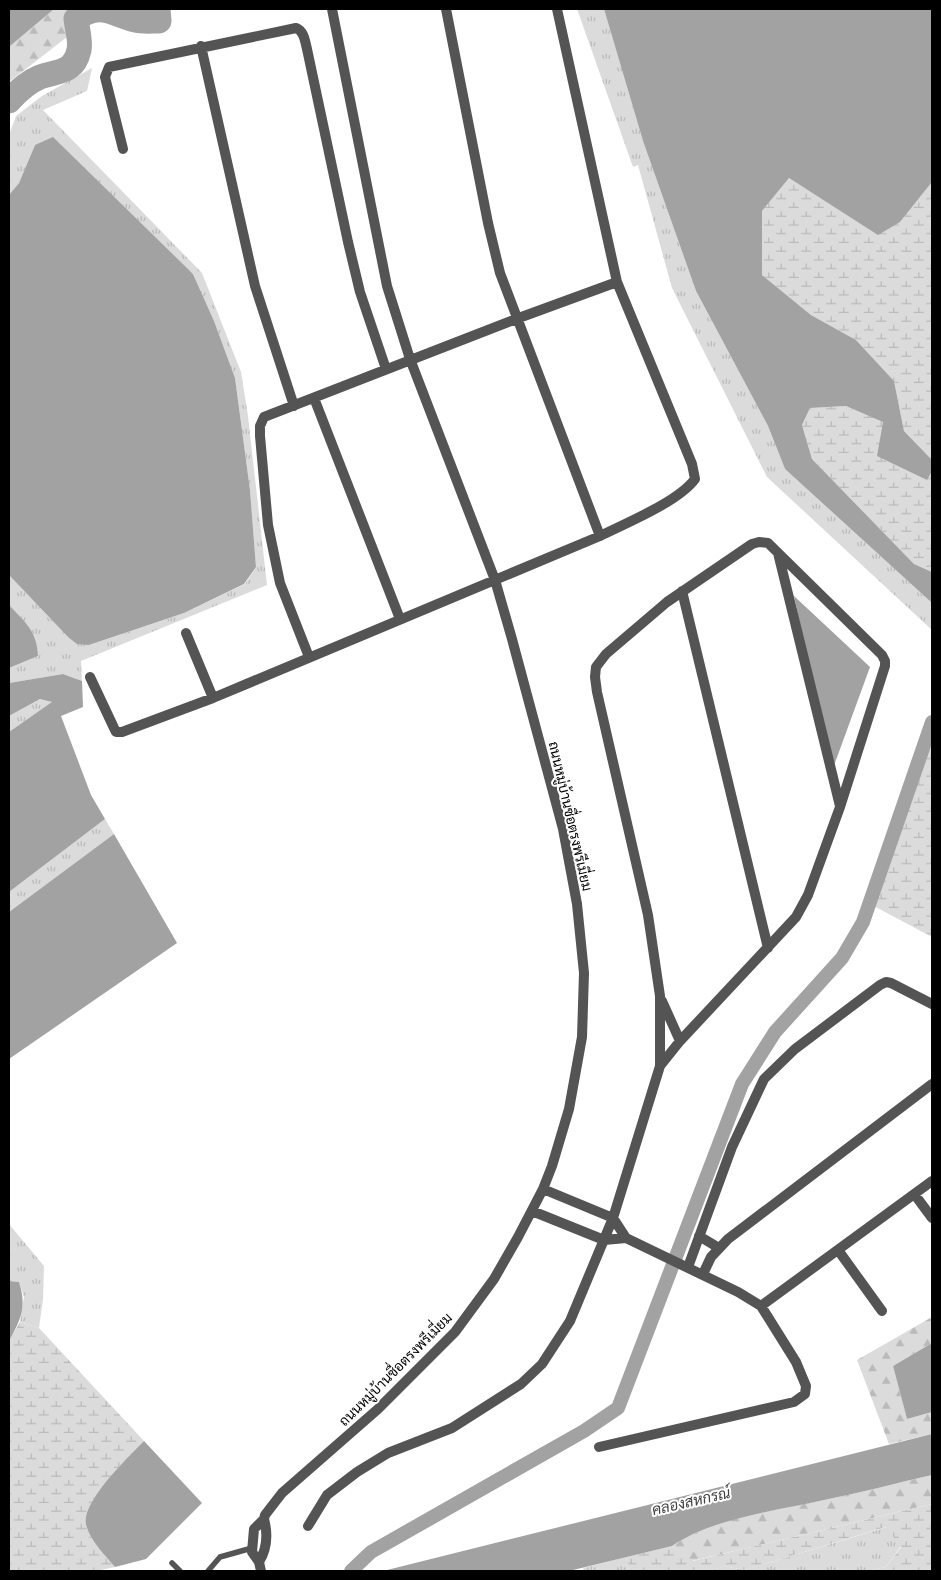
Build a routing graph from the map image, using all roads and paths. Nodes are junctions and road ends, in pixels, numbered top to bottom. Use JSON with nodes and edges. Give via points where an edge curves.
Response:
{"nodes":[{"id":1,"x":332,"y":9,"type":"edge"},
{"id":2,"x":446,"y":9,"type":"edge"},
{"id":3,"x":557,"y":9,"type":"edge"},
{"id":4,"x":201,"y":46,"type":"junction"},
{"id":5,"x":123,"y":150,"type":"dead end"},
{"id":6,"x":617,"y":282,"type":"junction"},
{"id":7,"x":516,"y":319,"type":"junction"},
{"id":8,"x":410,"y":360,"type":"junction"},
{"id":9,"x":386,"y":369,"type":"junction"},
{"id":10,"x":314,"y":398,"type":"junction"},
{"id":11,"x":294,"y":406,"type":"junction"},
{"id":12,"x":600,"y":536,"type":"junction"},
{"id":13,"x":778,"y":552,"type":"junction"},
{"id":14,"x":495,"y":580,"type":"junction"},
{"id":15,"x":682,"y":592,"type":"junction"},
{"id":16,"x":400,"y":618,"type":"junction"},
{"id":17,"x":186,"y":633,"type":"dead end"},
{"id":18,"x":308,"y":657,"type":"junction"},
{"id":19,"x":90,"y":677,"type":"dead end"},
{"id":20,"x":213,"y":698,"type":"junction"},
{"id":21,"x":840,"y":807,"type":"junction"},
{"id":22,"x":768,"y":948,"type":"junction"},
{"id":23,"x":660,"y":996,"type":"junction"},
{"id":24,"x":932,"y":1004,"type":"edge"},
{"id":25,"x":680,"y":1041,"type":"junction"},
{"id":26,"x":660,"y":1066,"type":"junction"},
{"id":27,"x":932,"y":1084,"type":"edge"},
{"id":28,"x":932,"y":1182,"type":"edge"},
{"id":29,"x":543,"y":1189,"type":"junction"},
{"id":30,"x":915,"y":1195,"type":"junction"},
{"id":31,"x":532,"y":1211,"type":"junction"},
{"id":32,"x":613,"y":1218,"type":"junction"},
{"id":33,"x":932,"y":1218,"type":"edge"},
{"id":34,"x":699,"y":1236,"type":"junction"},
{"id":35,"x":626,"y":1238,"type":"junction"},
{"id":36,"x":604,"y":1240,"type":"junction"},
{"id":37,"x":719,"y":1248,"type":"junction"},
{"id":38,"x":838,"y":1250,"type":"junction"},
{"id":39,"x":688,"y":1267,"type":"junction"},
{"id":40,"x":703,"y":1274,"type":"junction"},
{"id":41,"x":762,"y":1306,"type":"junction"},
{"id":42,"x":882,"y":1311,"type":"dead end"},
{"id":43,"x":600,"y":1447,"type":"dead end"},
{"id":44,"x":264,"y":1519,"type":"junction"},
{"id":45,"x":308,"y":1526,"type":"dead end"},
{"id":46,"x":252,"y":1548,"type":"junction"},
{"id":47,"x":172,"y":1563,"type":"dead end"},
{"id":48,"x":260,"y":1567,"type":"edge"},
{"id":49,"x":180,"y":1571,"type":"edge"},
{"id":50,"x":208,"y":1571,"type":"edge"}],
"edges":[{"from":1,"to":8,"type":"street","name":"ถนนหมู่บ้านซื่อตรงพรีเมี่ยม","via":[[387,286]]},
{"from":2,"to":7,"type":"street","via":[[488,223]]},
{"from":3,"to":6,"type":"street"},
{"from":4,"to":5,"type":"street","via":[[109,67],[105,77]]},
{"from":4,"to":9,"type":"street","via":[[296,28],[302,32],[356,275]]},
{"from":4,"to":11,"type":"street","via":[[255,286]]},
{"from":6,"to":7,"type":"street"},
{"from":6,"to":12,"type":"street","via":[[692,464],[695,479],[686,489],[659,506]]},
{"from":7,"to":8,"type":"street"},
{"from":7,"to":12,"type":"street"},
{"from":8,"to":9,"type":"street"},
{"from":8,"to":14,"type":"street","name":"ถนนหมู่บ้านซื่อตรงพรีเมี่ยม"},
{"from":9,"to":10,"type":"street"},
{"from":10,"to":11,"type":"street"},
{"from":10,"to":16,"type":"street"},
{"from":11,"to":18,"type":"street","via":[[264,417],[260,436],[268,525],[280,583]]},
{"from":12,"to":14,"type":"street"},
{"from":13,"to":15,"type":"street","via":[[768,543],[752,544]]},
{"from":13,"to":21,"type":"street"},
{"from":13,"to":21,"type":"street","via":[[885,661]]},
{"from":14,"to":16,"type":"street"},
{"from":14,"to":29,"type":"street","name":"ถนนหมู่บ้านซื่อตรงพรีเมี่ยม","via":[[563,829],[577,904],[584,973],[582,1037],[570,1109]]},
{"from":15,"to":22,"type":"street"},
{"from":15,"to":23,"type":"street","via":[[606,654],[596,667],[595,677],[648,915]]},
{"from":16,"to":18,"type":"street"},
{"from":17,"to":20,"type":"street"},
{"from":18,"to":20,"type":"street"},
{"from":19,"to":20,"type":"street","via":[[116,732]]},
{"from":21,"to":22,"type":"street","via":[[808,894],[796,917]]},
{"from":22,"to":25,"type":"street"},
{"from":23,"to":25,"type":"street"},
{"from":23,"to":26,"type":"street"},
{"from":24,"to":34,"type":"street","via":[[886,982],[776,1066],[764,1080],[736,1139]]},
{"from":25,"to":26,"type":"street"},
{"from":26,"to":32,"type":"street"},
{"from":27,"to":37,"type":"street"},
{"from":28,"to":30,"type":"street"},
{"from":29,"to":31,"type":"street","name":"ถนนหมู่บ้านซื่อตรงพรีเมี่ยม"},
{"from":29,"to":32,"type":"street"},
{"from":30,"to":33,"type":"street"},
{"from":30,"to":38,"type":"street"},
{"from":31,"to":36,"type":"street"},
{"from":31,"to":44,"type":"street","name":"ถนนหมู่บ้านซื่อตรงพรีเมี่ยม","via":[[494,1279],[455,1332],[378,1409],[282,1494]]},
{"from":32,"to":35,"type":"street"},
{"from":32,"to":36,"type":"street"},
{"from":34,"to":37,"type":"street"},
{"from":34,"to":39,"type":"street"},
{"from":35,"to":36,"type":"street"},
{"from":35,"to":39,"type":"street"},
{"from":36,"to":45,"type":"street","via":[[570,1321],[542,1364],[521,1384],[452,1428],[373,1461],[327,1495]]},
{"from":37,"to":40,"type":"street"},
{"from":38,"to":41,"type":"street"},
{"from":38,"to":42,"type":"street"},
{"from":39,"to":40,"type":"street"},
{"from":40,"to":41,"type":"street"},
{"from":41,"to":43,"type":"street","via":[[796,1362],[806,1386],[800,1399]]},
{"from":44,"to":46,"type":"street","name":"ถนนหมู่บ้านซื่อตรงพรีเมี่ยม","via":[[254,1529]]},
{"from":44,"to":48,"type":"street","via":[[267,1530]]},
{"from":46,"to":48,"type":"street"},
{"from":46,"to":50,"type":"lane","via":[[220,1557]]},
{"from":47,"to":49,"type":"lane"}]}
